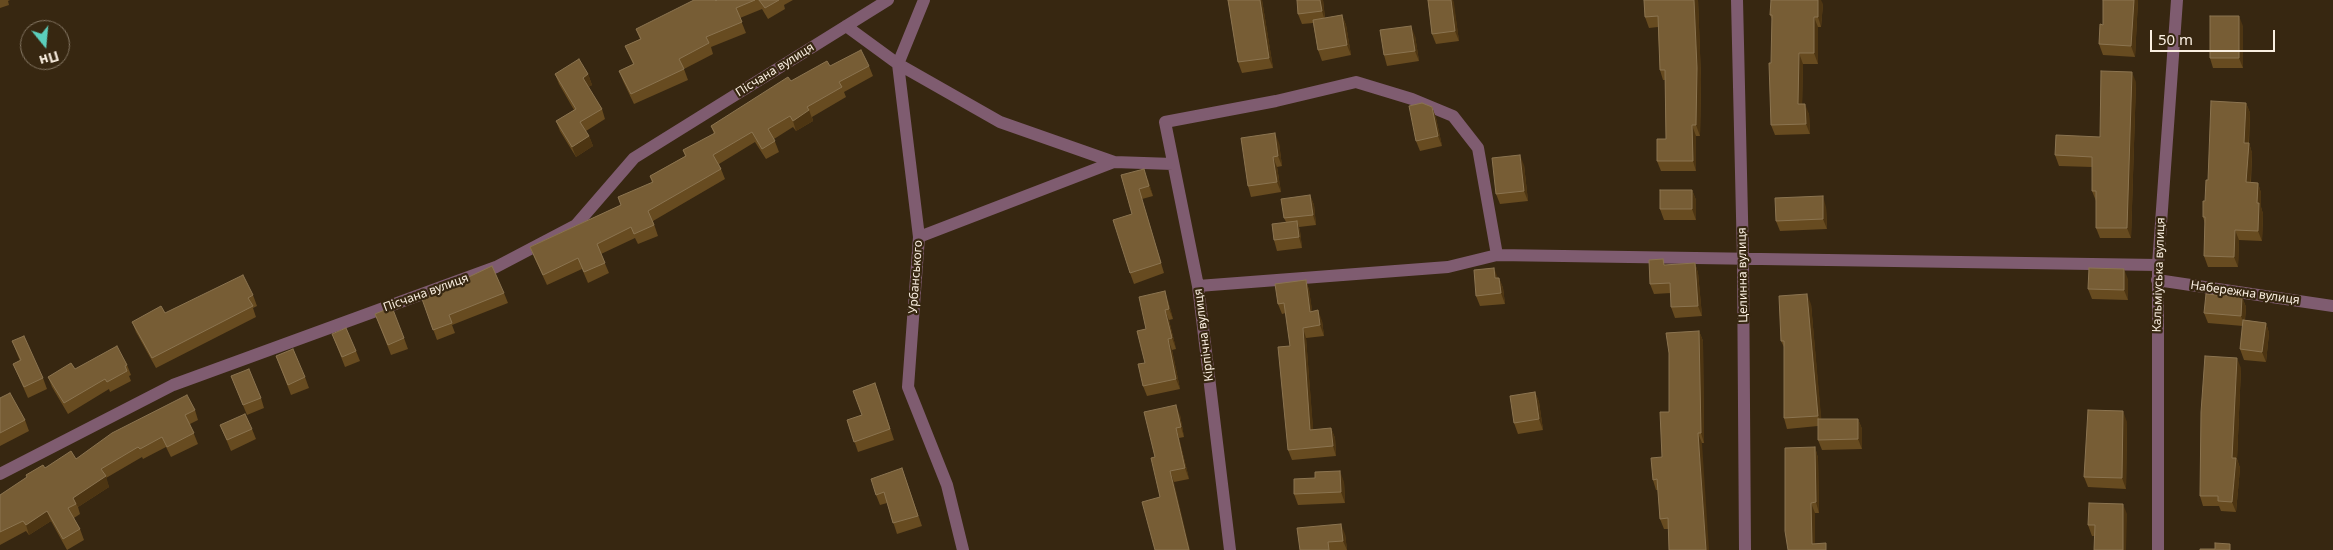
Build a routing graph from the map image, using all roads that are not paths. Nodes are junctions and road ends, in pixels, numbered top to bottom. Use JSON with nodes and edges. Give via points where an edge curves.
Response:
{"nodes":[{"id":1,"x":888,"y":0,"type":"edge"},
{"id":2,"x":924,"y":0,"type":"edge"},
{"id":3,"x":1737,"y":0,"type":"edge"},
{"id":4,"x":2177,"y":0,"type":"edge"},
{"id":5,"x":846,"y":26,"type":"junction"},
{"id":6,"x":898,"y":64,"type":"junction"},
{"id":7,"x":1114,"y":162,"type":"junction"},
{"id":8,"x":1173,"y":164,"type":"junction"},
{"id":9,"x":919,"y":237,"type":"junction"},
{"id":10,"x":1497,"y":255,"type":"junction"},
{"id":11,"x":1743,"y":259,"type":"junction"},
{"id":12,"x":2158,"y":265,"type":"junction"},
{"id":13,"x":2158,"y":280,"type":"junction"},
{"id":14,"x":1198,"y":286,"type":"junction"},
{"id":15,"x":2333,"y":306,"type":"edge"},
{"id":16,"x":0,"y":474,"type":"edge"},
{"id":17,"x":963,"y":550,"type":"edge"},
{"id":18,"x":1230,"y":550,"type":"edge"},
{"id":19,"x":1745,"y":550,"type":"edge"},
{"id":20,"x":2158,"y":550,"type":"edge"}],
"edges":[{"from":1,"to":5,"type":"street","name":"Пiсчана вулиця"},
{"from":2,"to":6,"type":"street","name":"Урбанського"},
{"from":3,"to":11,"type":"street","name":"Целинна вулиця"},
{"from":4,"to":12,"type":"street","name":"Кальміуська вулиця"},
{"from":5,"to":6,"type":"street"},
{"from":5,"to":16,"type":"street","name":"Пiсчана вулиця","via":[[634,158],[576,225],[560,234],[496,267],[174,385]]},
{"from":6,"to":7,"type":"street","via":[[1000,122]]},
{"from":6,"to":9,"type":"street","name":"Урбанського"},
{"from":7,"to":8,"type":"street"},
{"from":7,"to":9,"type":"street"},
{"from":8,"to":10,"type":"street","name":"Кiрпiчна вулиця","via":[[1165,122],[1356,82],[1454,116],[1478,148]]},
{"from":8,"to":14,"type":"street","name":"Кiрпiчна вулиця"},
{"from":9,"to":17,"type":"street","name":"Урбанського","via":[[908,387],[947,485]]},
{"from":10,"to":11,"type":"street"},
{"from":10,"to":14,"type":"street","via":[[1448,267]]},
{"from":11,"to":12,"type":"street"},
{"from":11,"to":19,"type":"street","name":"Целинна вулиця"},
{"from":12,"to":13,"type":"street","name":"Кальміуська вулиця"},
{"from":13,"to":15,"type":"street","name":"Набережна вулиця"},
{"from":13,"to":20,"type":"street","name":"Кальміуська вулиця"},
{"from":14,"to":18,"type":"street","name":"Кiрпiчна вулиця"}]}
